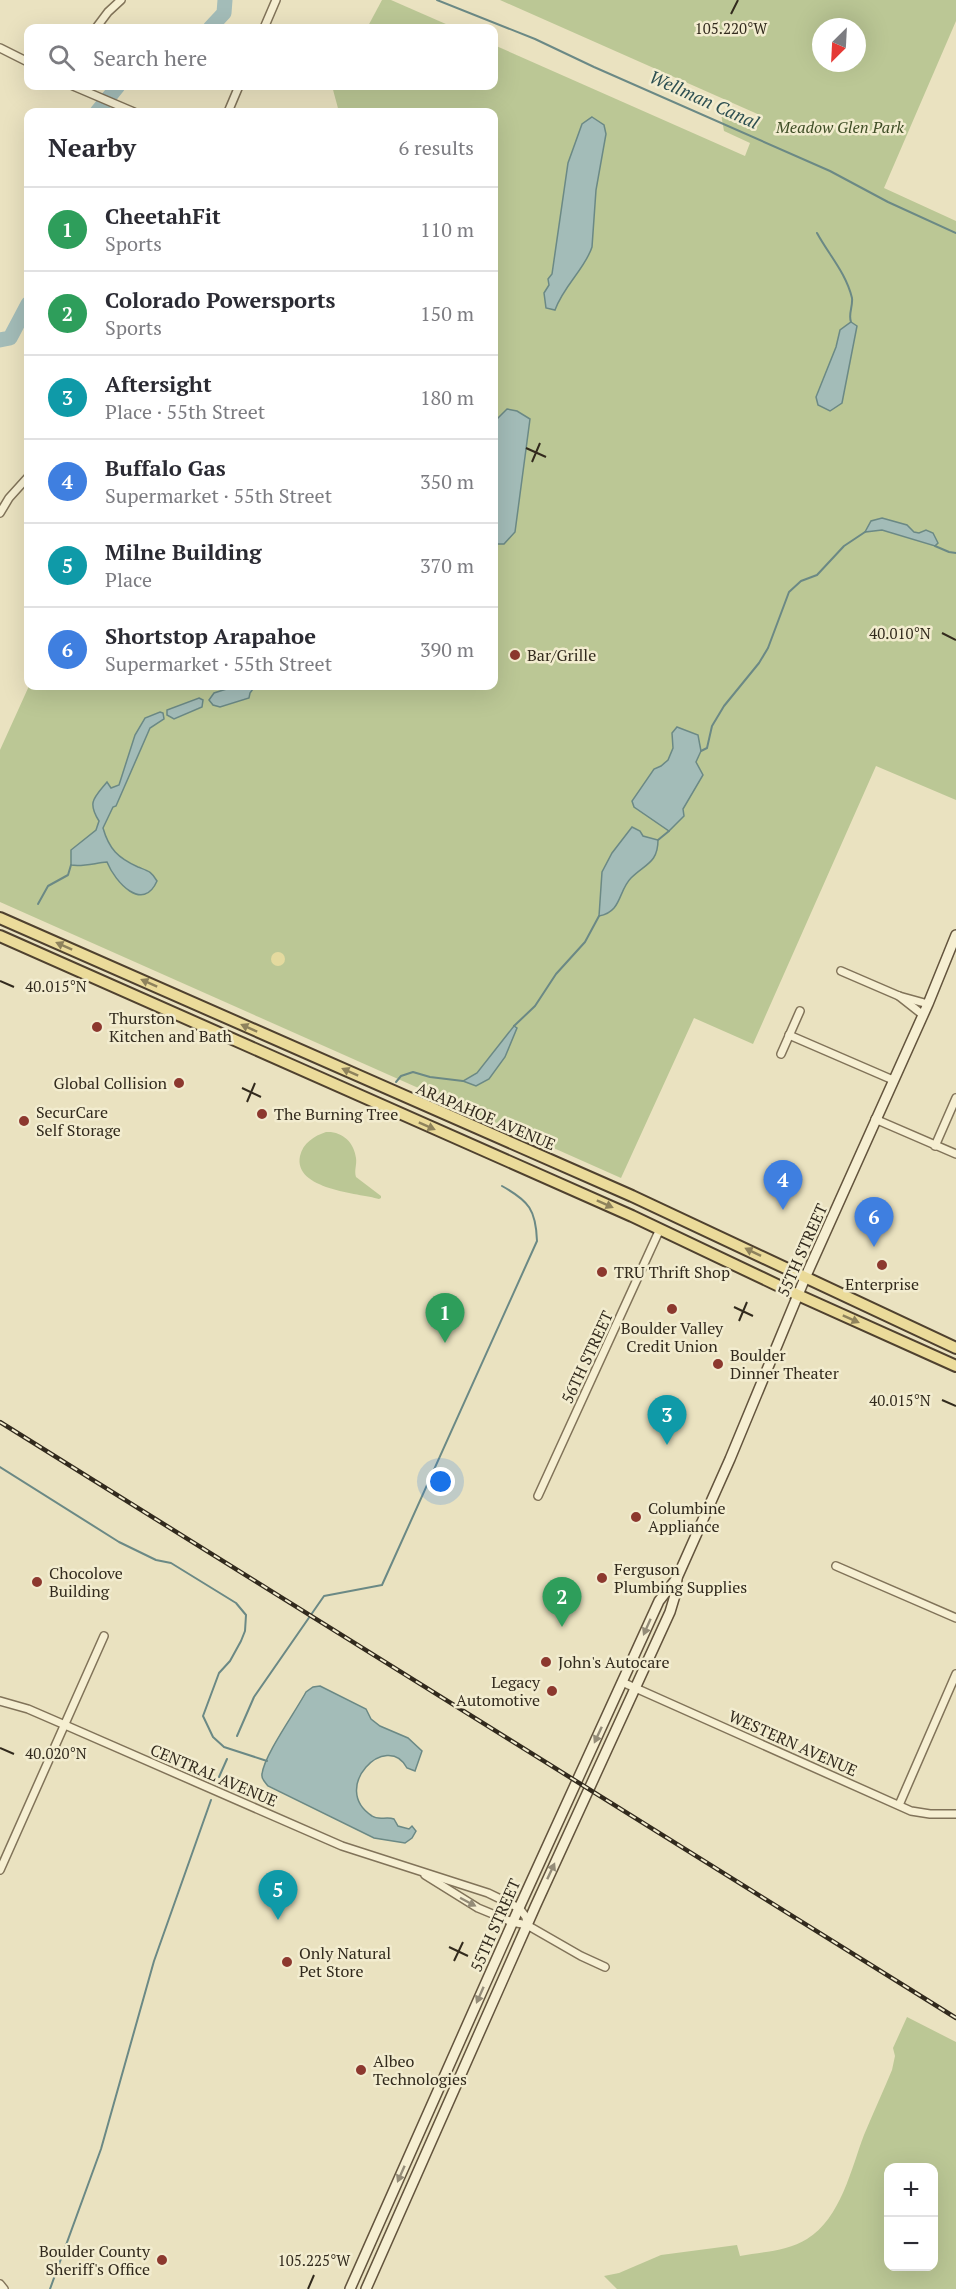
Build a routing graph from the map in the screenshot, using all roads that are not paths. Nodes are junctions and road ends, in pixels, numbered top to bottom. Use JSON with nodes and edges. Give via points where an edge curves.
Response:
{"nodes":[{"id":1,"x":121,"y":0,"type":"edge"},
{"id":2,"x":276,"y":0,"type":"edge"},
{"id":3,"x":99,"y":24,"type":"edge"},
{"id":4,"x":266,"y":24,"type":"edge"},
{"id":5,"x":0,"y":48,"type":"edge"},
{"id":6,"x":24,"y":60,"type":"edge"},
{"id":7,"x":83,"y":90,"type":"edge"},
{"id":8,"x":237,"y":90,"type":"edge"},
{"id":9,"x":124,"y":108,"type":"edge"},
{"id":10,"x":230,"y":108,"type":"edge"},
{"id":11,"x":24,"y":481,"type":"edge"},
{"id":12,"x":0,"y":513,"type":"edge"},
{"id":13,"x":0,"y":918,"type":"edge"},
{"id":14,"x":956,"y":935,"type":"edge"},
{"id":15,"x":0,"y":936,"type":"edge"},
{"id":16,"x":841,"y":971,"type":"dead end"},
{"id":17,"x":899,"y":996,"type":"junction"},
{"id":18,"x":928,"y":1004,"type":"junction"},
{"id":19,"x":800,"y":1011,"type":"dead end"},
{"id":20,"x":923,"y":1015,"type":"junction"},
{"id":21,"x":789,"y":1035,"type":"junction"},
{"id":22,"x":781,"y":1054,"type":"dead end"},
{"id":23,"x":893,"y":1080,"type":"junction"},
{"id":24,"x":956,"y":1098,"type":"edge"},
{"id":25,"x":875,"y":1119,"type":"junction"},
{"id":26,"x":935,"y":1146,"type":"junction"},
{"id":27,"x":956,"y":1154,"type":"edge"},
{"id":28,"x":660,"y":1229,"type":"junction"},
{"id":29,"x":805,"y":1278,"type":"junction"},
{"id":30,"x":798,"y":1295,"type":"junction"},
{"id":31,"x":956,"y":1348,"type":"edge"},
{"id":32,"x":956,"y":1366,"type":"edge"},
{"id":33,"x":538,"y":1496,"type":"dead end"},
{"id":34,"x":836,"y":1566,"type":"dead end"},
{"id":35,"x":677,"y":1578,"type":"junction"},
{"id":36,"x":956,"y":1618,"type":"edge"},
{"id":37,"x":104,"y":1636,"type":"dead end"},
{"id":38,"x":956,"y":1674,"type":"edge"},
{"id":39,"x":622,"y":1682,"type":"junction"},
{"id":40,"x":635,"y":1688,"type":"junction"},
{"id":41,"x":0,"y":1701,"type":"edge"},
{"id":42,"x":65,"y":1725,"type":"junction"},
{"id":43,"x":899,"y":1805,"type":"junction"},
{"id":44,"x":956,"y":1814,"type":"edge"},
{"id":45,"x":0,"y":1870,"type":"edge"},
{"id":46,"x":418,"y":1871,"type":"junction"},
{"id":47,"x":519,"y":1908,"type":"junction"},
{"id":48,"x":512,"y":1923,"type":"junction"},
{"id":49,"x":527,"y":1924,"type":"junction"},
{"id":50,"x":606,"y":1967,"type":"dead end"},
{"id":51,"x":0,"y":2284,"type":"edge"},
{"id":52,"x":4,"y":2289,"type":"edge"},
{"id":53,"x":350,"y":2289,"type":"edge"},
{"id":54,"x":366,"y":2289,"type":"edge"}],
"edges":[{"from":1,"to":3,"type":"street"},
{"from":2,"to":4,"type":"street"},
{"from":5,"to":6,"type":"street"},
{"from":7,"to":9,"type":"street"},
{"from":8,"to":10,"type":"street"},
{"from":11,"to":12,"type":"street"},
{"from":29,"to":13,"type":"main road","name":"ARAPAHOE AVENUE","one_way":true,"via":[[592,1178]]},
{"from":14,"to":18,"type":"main road","name":"55TH STREET"},
{"from":15,"to":28,"type":"main road","name":"ARAPAHOE AVENUE","one_way":true},
{"from":16,"to":17,"type":"street"},
{"from":17,"to":18,"type":"street"},
{"from":17,"to":20,"type":"street"},
{"from":18,"to":20,"type":"main road","name":"55TH STREET"},
{"from":19,"to":21,"type":"street"},
{"from":20,"to":23,"type":"main road","name":"55TH STREET"},
{"from":21,"to":22,"type":"street"},
{"from":21,"to":23,"type":"street"},
{"from":23,"to":25,"type":"main road","name":"55TH STREET"},
{"from":24,"to":26,"type":"street"},
{"from":25,"to":26,"type":"street"},
{"from":25,"to":29,"type":"main road","name":"55TH STREET"},
{"from":26,"to":27,"type":"street"},
{"from":28,"to":30,"type":"main road","name":"ARAPAHOE AVENUE"},
{"from":28,"to":33,"type":"street","name":"56TH STREET"},
{"from":29,"to":30,"type":"main road","name":"55TH STREET"},
{"from":29,"to":31,"type":"main road","name":"ARAPAHOE AVENUE"},
{"from":30,"to":32,"type":"main road","name":"ARAPAHOE AVENUE","one_way":true},
{"from":30,"to":35,"type":"main road","name":"55TH STREET"},
{"from":34,"to":36,"type":"street"},
{"from":35,"to":39,"type":"main road","name":"55TH STREET","one_way":true,"via":[[659,1601]]},
{"from":35,"to":40,"type":"main road","name":"55TH STREET","via":[[670,1612]]},
{"from":37,"to":42,"type":"street"},
{"from":38,"to":43,"type":"street"},
{"from":39,"to":40,"type":"street","name":"WESTERN AVENUE"},
{"from":39,"to":47,"type":"main road","name":"55TH STREET","one_way":true},
{"from":40,"to":43,"type":"street","name":"WESTERN AVENUE"},
{"from":49,"to":40,"type":"main road","name":"55TH STREET","one_way":true},
{"from":41,"to":42,"type":"street","name":"CENTRAL AVENUE"},
{"from":42,"to":45,"type":"street"},
{"from":42,"to":46,"type":"street","name":"CENTRAL AVENUE","via":[[342,1846]]},
{"from":43,"to":44,"type":"street","name":"WESTERN AVENUE","via":[[927,1814]]},
{"from":46,"to":47,"type":"street","name":"CENTRAL AVENUE","via":[[488,1893]]},
{"from":46,"to":48,"type":"street","name":"CENTRAL AVENUE","one_way":true,"via":[[459,1898]]},
{"from":47,"to":48,"type":"main road","name":"55TH STREET"},
{"from":47,"to":49,"type":"street"},
{"from":48,"to":49,"type":"street","name":"CENTRAL AVENUE"},
{"from":48,"to":53,"type":"main road","name":"55TH STREET","one_way":true},
{"from":49,"to":50,"type":"street","name":"CENTRAL AVENUE"},
{"from":49,"to":54,"type":"main road","name":"55TH STREET"},
{"from":51,"to":52,"type":"street"}]}
